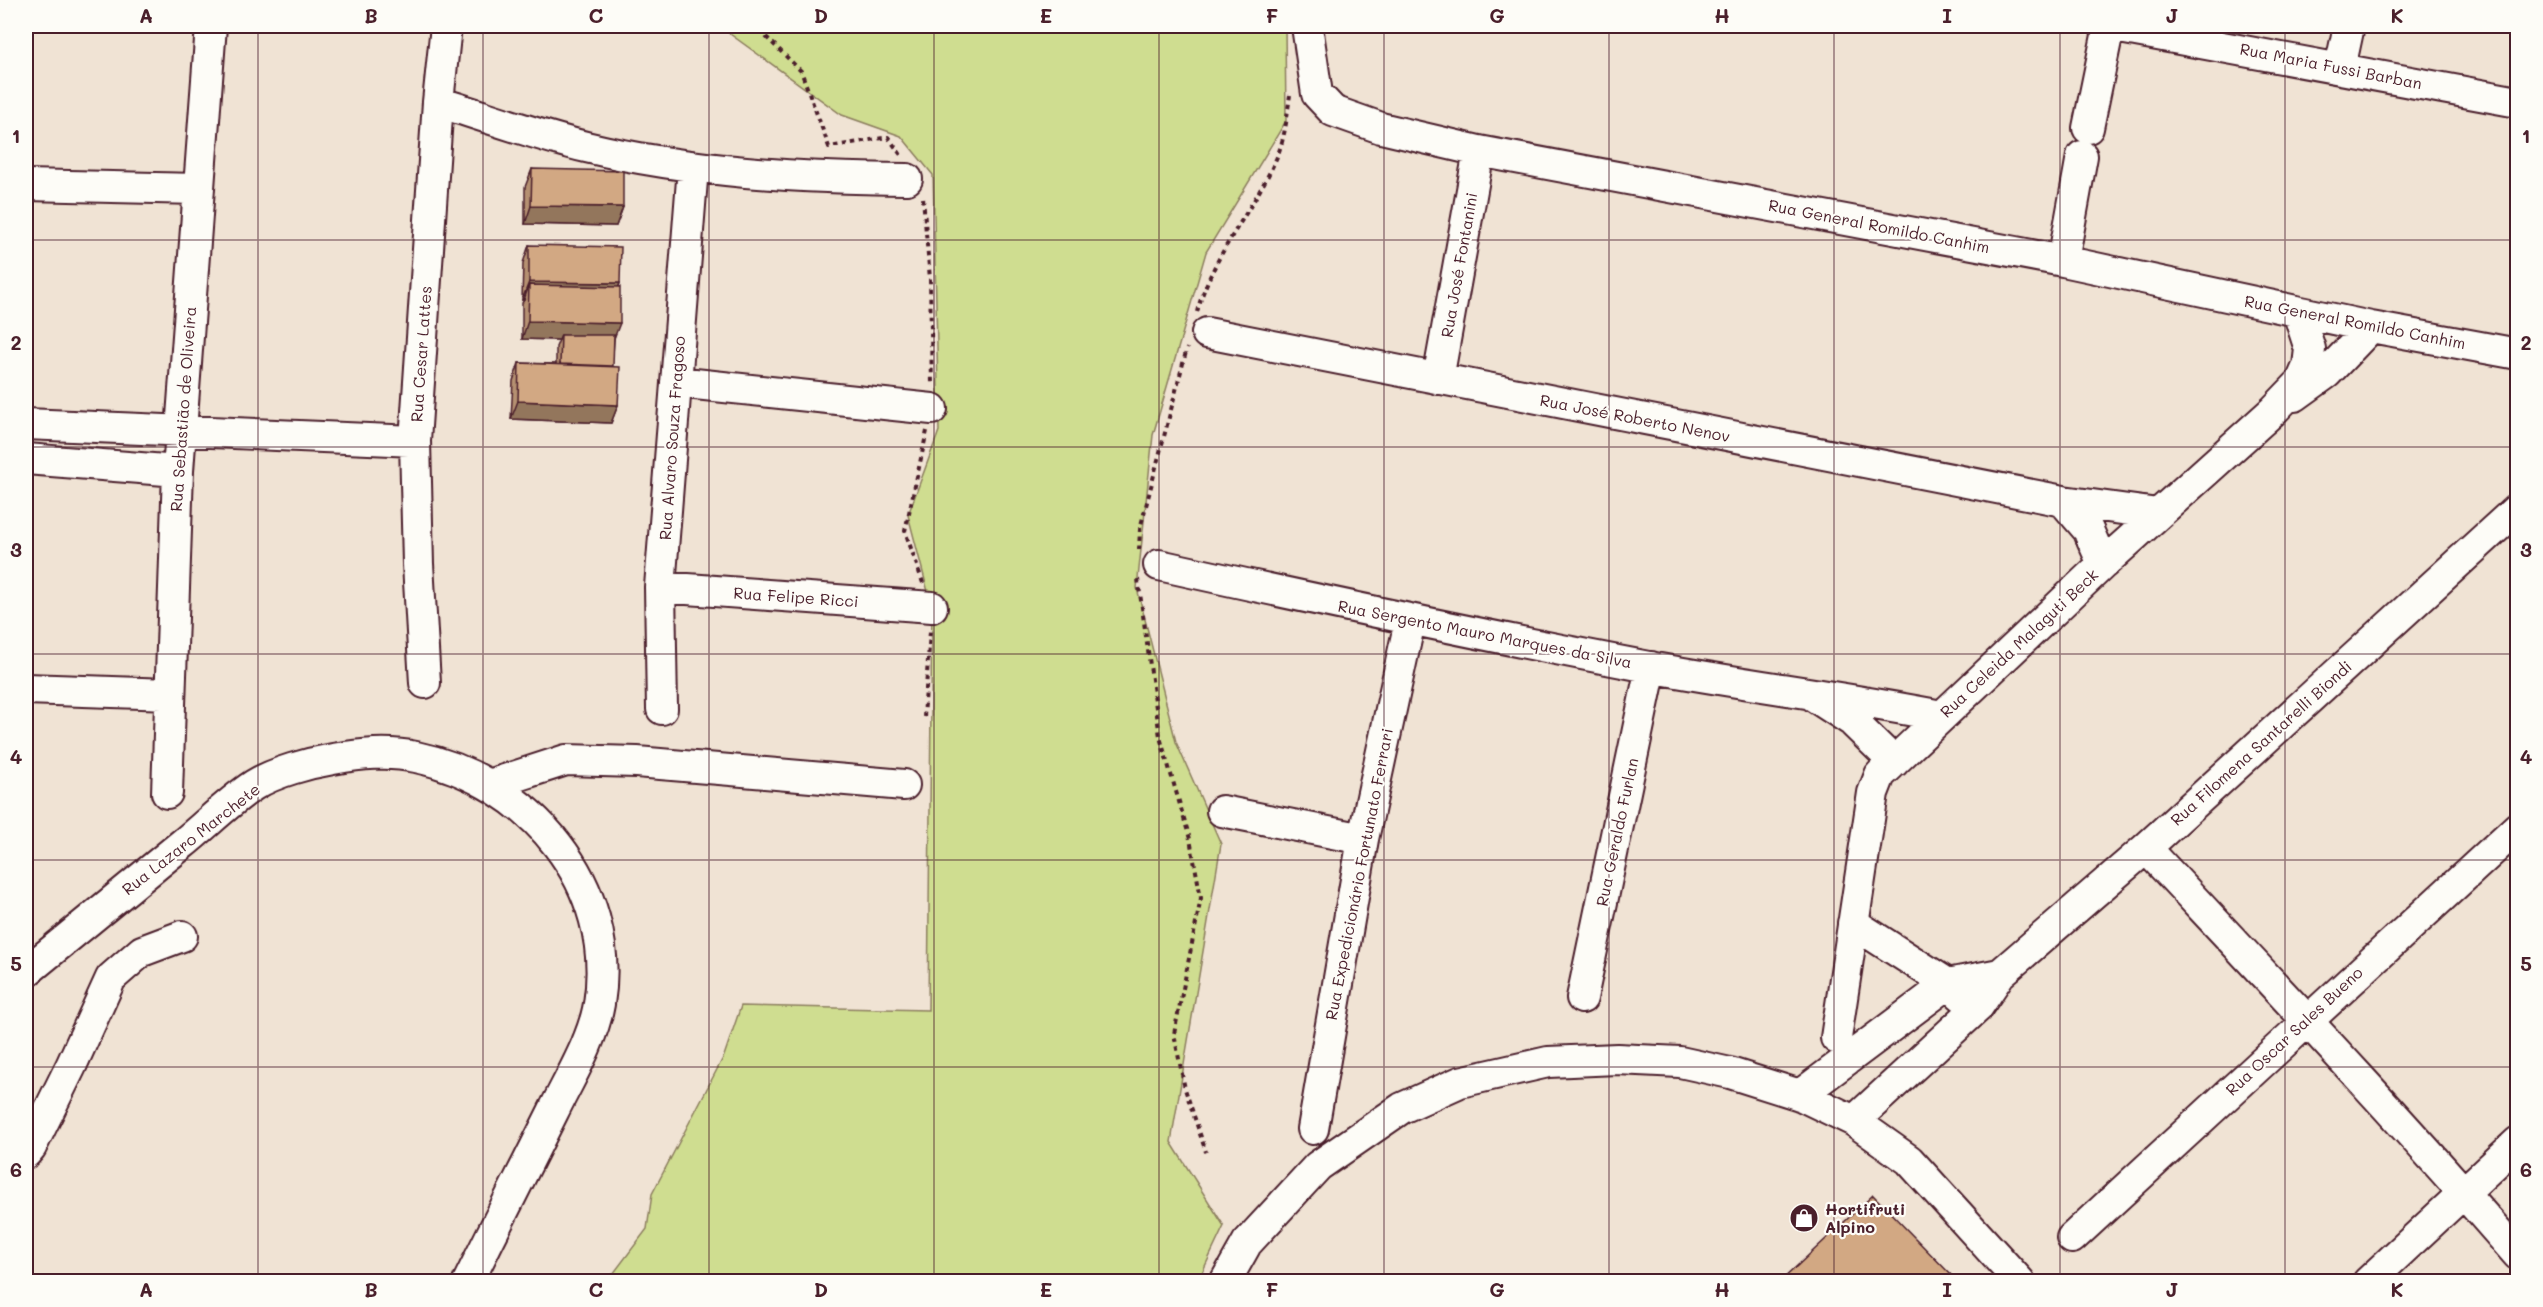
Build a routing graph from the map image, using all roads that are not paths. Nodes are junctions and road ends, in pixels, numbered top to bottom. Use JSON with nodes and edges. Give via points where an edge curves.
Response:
{"nodes":[{"id":1,"x":211,"y":26,"type":"edge"},
{"id":2,"x":446,"y":26,"type":"edge"},
{"id":3,"x":1306,"y":26,"type":"edge"},
{"id":4,"x":2109,"y":26,"type":"edge"},
{"id":5,"x":2349,"y":26,"type":"edge"},
{"id":6,"x":2340,"y":68,"type":"junction"},
{"id":7,"x":438,"y":102,"type":"junction"},
{"id":8,"x":2517,"y":102,"type":"edge"},
{"id":9,"x":1479,"y":151,"type":"junction"},
{"id":10,"x":693,"y":167,"type":"junction"},
{"id":11,"x":911,"y":177,"type":"road end"},
{"id":12,"x":26,"y":185,"type":"edge"},
{"id":13,"x":198,"y":189,"type":"junction"},
{"id":14,"x":2063,"y":261,"type":"junction"},
{"id":15,"x":2298,"y":312,"type":"junction"},
{"id":16,"x":2372,"y":327,"type":"junction"},
{"id":17,"x":1207,"y":333,"type":"dead end"},
{"id":18,"x":2517,"y":354,"type":"edge"},
{"id":19,"x":1438,"y":380,"type":"junction"},
{"id":20,"x":676,"y":382,"type":"junction"},
{"id":21,"x":932,"y":409,"type":"road end"},
{"id":22,"x":2273,"y":411,"type":"junction"},
{"id":23,"x":26,"y":424,"type":"edge"},
{"id":24,"x":181,"y":429,"type":"junction"},
{"id":25,"x":415,"y":441,"type":"junction"},
{"id":26,"x":26,"y":459,"type":"edge"},
{"id":27,"x":178,"y":471,"type":"junction"},
{"id":28,"x":2063,"y":501,"type":"junction"},
{"id":29,"x":2517,"y":508,"type":"edge"},
{"id":30,"x":2158,"y":514,"type":"junction"},
{"id":31,"x":2103,"y":564,"type":"junction"},
{"id":32,"x":1159,"y":565,"type":"dead end"},
{"id":33,"x":660,"y":587,"type":"junction"},
{"id":34,"x":932,"y":607,"type":"road end"},
{"id":35,"x":1410,"y":621,"type":"junction"},
{"id":36,"x":1651,"y":667,"type":"junction"},
{"id":37,"x":425,"y":683,"type":"dead end"},
{"id":38,"x":26,"y":689,"type":"edge"},
{"id":39,"x":170,"y":694,"type":"junction"},
{"id":40,"x":1813,"y":696,"type":"junction"},
{"id":41,"x":662,"y":709,"type":"dead end"},
{"id":42,"x":1941,"y":716,"type":"junction"},
{"id":43,"x":1894,"y":762,"type":"junction"},
{"id":44,"x":489,"y":785,"type":"junction"},
{"id":45,"x":904,"y":785,"type":"dead end"},
{"id":46,"x":167,"y":793,"type":"dead end"},
{"id":47,"x":1222,"y":811,"type":"dead end"},
{"id":48,"x":2517,"y":827,"type":"edge"},
{"id":49,"x":1363,"y":839,"type":"junction"},
{"id":50,"x":2146,"y":848,"type":"junction"},
{"id":51,"x":1853,"y":924,"type":"junction"},
{"id":52,"x":182,"y":936,"type":"dead end"},
{"id":53,"x":26,"y":972,"type":"edge"},
{"id":54,"x":2000,"y":974,"type":"junction"},
{"id":55,"x":1948,"y":984,"type":"junction"},
{"id":56,"x":1582,"y":998,"type":"dead end"},
{"id":57,"x":1977,"y":1008,"type":"junction"},
{"id":58,"x":2307,"y":1020,"type":"junction"},
{"id":59,"x":1836,"y":1038,"type":"dead end"},
{"id":60,"x":1800,"y":1095,"type":"junction"},
{"id":61,"x":1854,"y":1121,"type":"junction"},
{"id":62,"x":1313,"y":1129,"type":"dead end"},
{"id":63,"x":2517,"y":1142,"type":"edge"},
{"id":64,"x":26,"y":1153,"type":"edge"},
{"id":65,"x":2463,"y":1191,"type":"junction"},
{"id":66,"x":2072,"y":1238,"type":"dead end"},
{"id":67,"x":2517,"y":1255,"type":"edge"},
{"id":68,"x":468,"y":1281,"type":"edge"},
{"id":69,"x":1225,"y":1281,"type":"edge"},
{"id":70,"x":2020,"y":1281,"type":"edge"},
{"id":71,"x":2368,"y":1281,"type":"edge"}],
"edges":[{"from":1,"to":13,"type":"street","name":"Rua Sebastião de Oliveira"},
{"from":2,"to":7,"type":"street","name":"Rua Cesar Lattes"},
{"from":3,"to":9,"type":"street","name":"Rua General Romildo Canhim","via":[[1317,94],[1333,111],[1381,128]]},
{"from":4,"to":6,"type":"street","name":"Rua Maria Fussi Barban"},
{"from":4,"to":14,"type":"street"},
{"from":5,"to":6,"type":"street"},
{"from":6,"to":8,"type":"street","name":"Rua Maria Fussi Barban"},
{"from":7,"to":10,"type":"street","via":[[585,147]]},
{"from":7,"to":25,"type":"street","name":"Rua Cesar Lattes"},
{"from":9,"to":14,"type":"street","name":"Rua General Romildo Canhim"},
{"from":9,"to":19,"type":"street","name":"Rua José Fontanini"},
{"from":10,"to":11,"type":"street","via":[[853,179]]},
{"from":10,"to":20,"type":"street","name":"Rua Alvaro Souza Fragoso"},
{"from":12,"to":13,"type":"street"},
{"from":13,"to":24,"type":"street","name":"Rua Sebastião de Oliveira"},
{"from":14,"to":15,"type":"street","name":"Rua General Romildo Canhim"},
{"from":15,"to":16,"type":"street","name":"Rua General Romildo Canhim"},
{"from":15,"to":22,"type":"street","name":"Rua Celeida Malaguti Beck","via":[[2310,349],[2308,366],[2301,382]]},
{"from":16,"to":18,"type":"street","name":"Rua General Romildo Canhim"},
{"from":16,"to":22,"type":"street","name":"Rua Celeida Malaguti Beck","via":[[2327,373]]},
{"from":17,"to":19,"type":"street","name":"Rua José Roberto Nenov"},
{"from":19,"to":28,"type":"street","name":"Rua José Roberto Nenov"},
{"from":20,"to":21,"type":"street"},
{"from":20,"to":33,"type":"street","name":"Rua Alvaro Souza Fragoso"},
{"from":22,"to":30,"type":"street","name":"Rua Celeida Malaguti Beck"},
{"from":23,"to":24,"type":"street"},
{"from":24,"to":25,"type":"street"},
{"from":24,"to":27,"type":"street","name":"Rua Sebastião de Oliveira"},
{"from":25,"to":37,"type":"street","name":"Rua Cesar Lattes"},
{"from":26,"to":27,"type":"street"},
{"from":27,"to":39,"type":"street","name":"Rua Sebastião de Oliveira"},
{"from":28,"to":30,"type":"street","name":"Rua José Roberto Nenov"},
{"from":28,"to":31,"type":"street","via":[[2088,530]]},
{"from":29,"to":50,"type":"street","name":"Rua Filomena Santarelli Biondi"},
{"from":30,"to":31,"type":"street","name":"Rua Celeida Malaguti Beck"},
{"from":31,"to":42,"type":"street","name":"Rua Celeida Malaguti Beck"},
{"from":32,"to":35,"type":"street","name":"Rua Sergento Mauro Marques da Silva"},
{"from":33,"to":34,"type":"street","name":"Rua Felipe Ricci"},
{"from":33,"to":41,"type":"street","name":"Rua Alvaro Souza Fragoso"},
{"from":35,"to":36,"type":"street","name":"Rua Sergento Mauro Marques da Silva"},
{"from":35,"to":49,"type":"street","name":"Rua Expedicionário Fortunato Ferrari"},
{"from":36,"to":40,"type":"street","name":"Rua Sergento Mauro Marques da Silva"},
{"from":36,"to":56,"type":"street","name":"Rua Geraldo Furlan"},
{"from":38,"to":39,"type":"street"},
{"from":39,"to":46,"type":"street","name":"Rua Sebastião de Oliveira"},
{"from":40,"to":42,"type":"street","name":"Rua Sergento Mauro Marques da Silva"},
{"from":40,"to":43,"type":"street","name":"Rua Sergento Mauro Marques da Silva","via":[[1852,721]]},
{"from":42,"to":43,"type":"street","name":"Rua Celeida Malaguti Beck"},
{"from":43,"to":51,"type":"street","name":"Rua Celeida Malaguti Beck","via":[[1880,775],[1872,793]]},
{"from":44,"to":45,"type":"street","via":[[566,760],[637,762]]},
{"from":44,"to":53,"type":"street","name":"Rua Lazaro Marchete","via":[[459,770],[415,757],[369,753],[309,763],[255,784]]},
{"from":44,"to":68,"type":"street","name":"Rua Lazaro Marchete","via":[[538,822],[567,855],[593,909],[602,959],[599,1006],[582,1053]]},
{"from":47,"to":49,"type":"street"},
{"from":48,"to":58,"type":"street","name":"Rua Oscar Sales Bueno"},
{"from":49,"to":62,"type":"street","name":"Rua Expedicionário Fortunato Ferrari"},
{"from":50,"to":54,"type":"street","name":"Rua Filomena Santarelli Biondi"},
{"from":50,"to":58,"type":"street"},
{"from":51,"to":55,"type":"street"},
{"from":51,"to":59,"type":"street","name":"Rua Celeida Malaguti Beck"},
{"from":52,"to":64,"type":"street","via":[[142,951],[111,978],[72,1066]]},
{"from":54,"to":55,"type":"street","name":"Rua Filomena Santarelli Biondi"},
{"from":54,"to":57,"type":"street","name":"Rua Filomena Santarelli Biondi"},
{"from":55,"to":57,"type":"street"},
{"from":55,"to":60,"type":"street"},
{"from":57,"to":61,"type":"street","name":"Rua Filomena Santarelli Biondi"},
{"from":58,"to":65,"type":"street"},
{"from":58,"to":66,"type":"street","name":"Rua Oscar Sales Bueno"},
{"from":60,"to":61,"type":"street"},
{"from":60,"to":69,"type":"street","via":[[1680,1062],[1617,1059],[1548,1062],[1460,1082],[1402,1108],[1318,1166],[1247,1243]]},
{"from":61,"to":70,"type":"street","via":[[1908,1160]]},
{"from":63,"to":65,"type":"street"},
{"from":65,"to":67,"type":"street"},
{"from":65,"to":71,"type":"street"}]}
